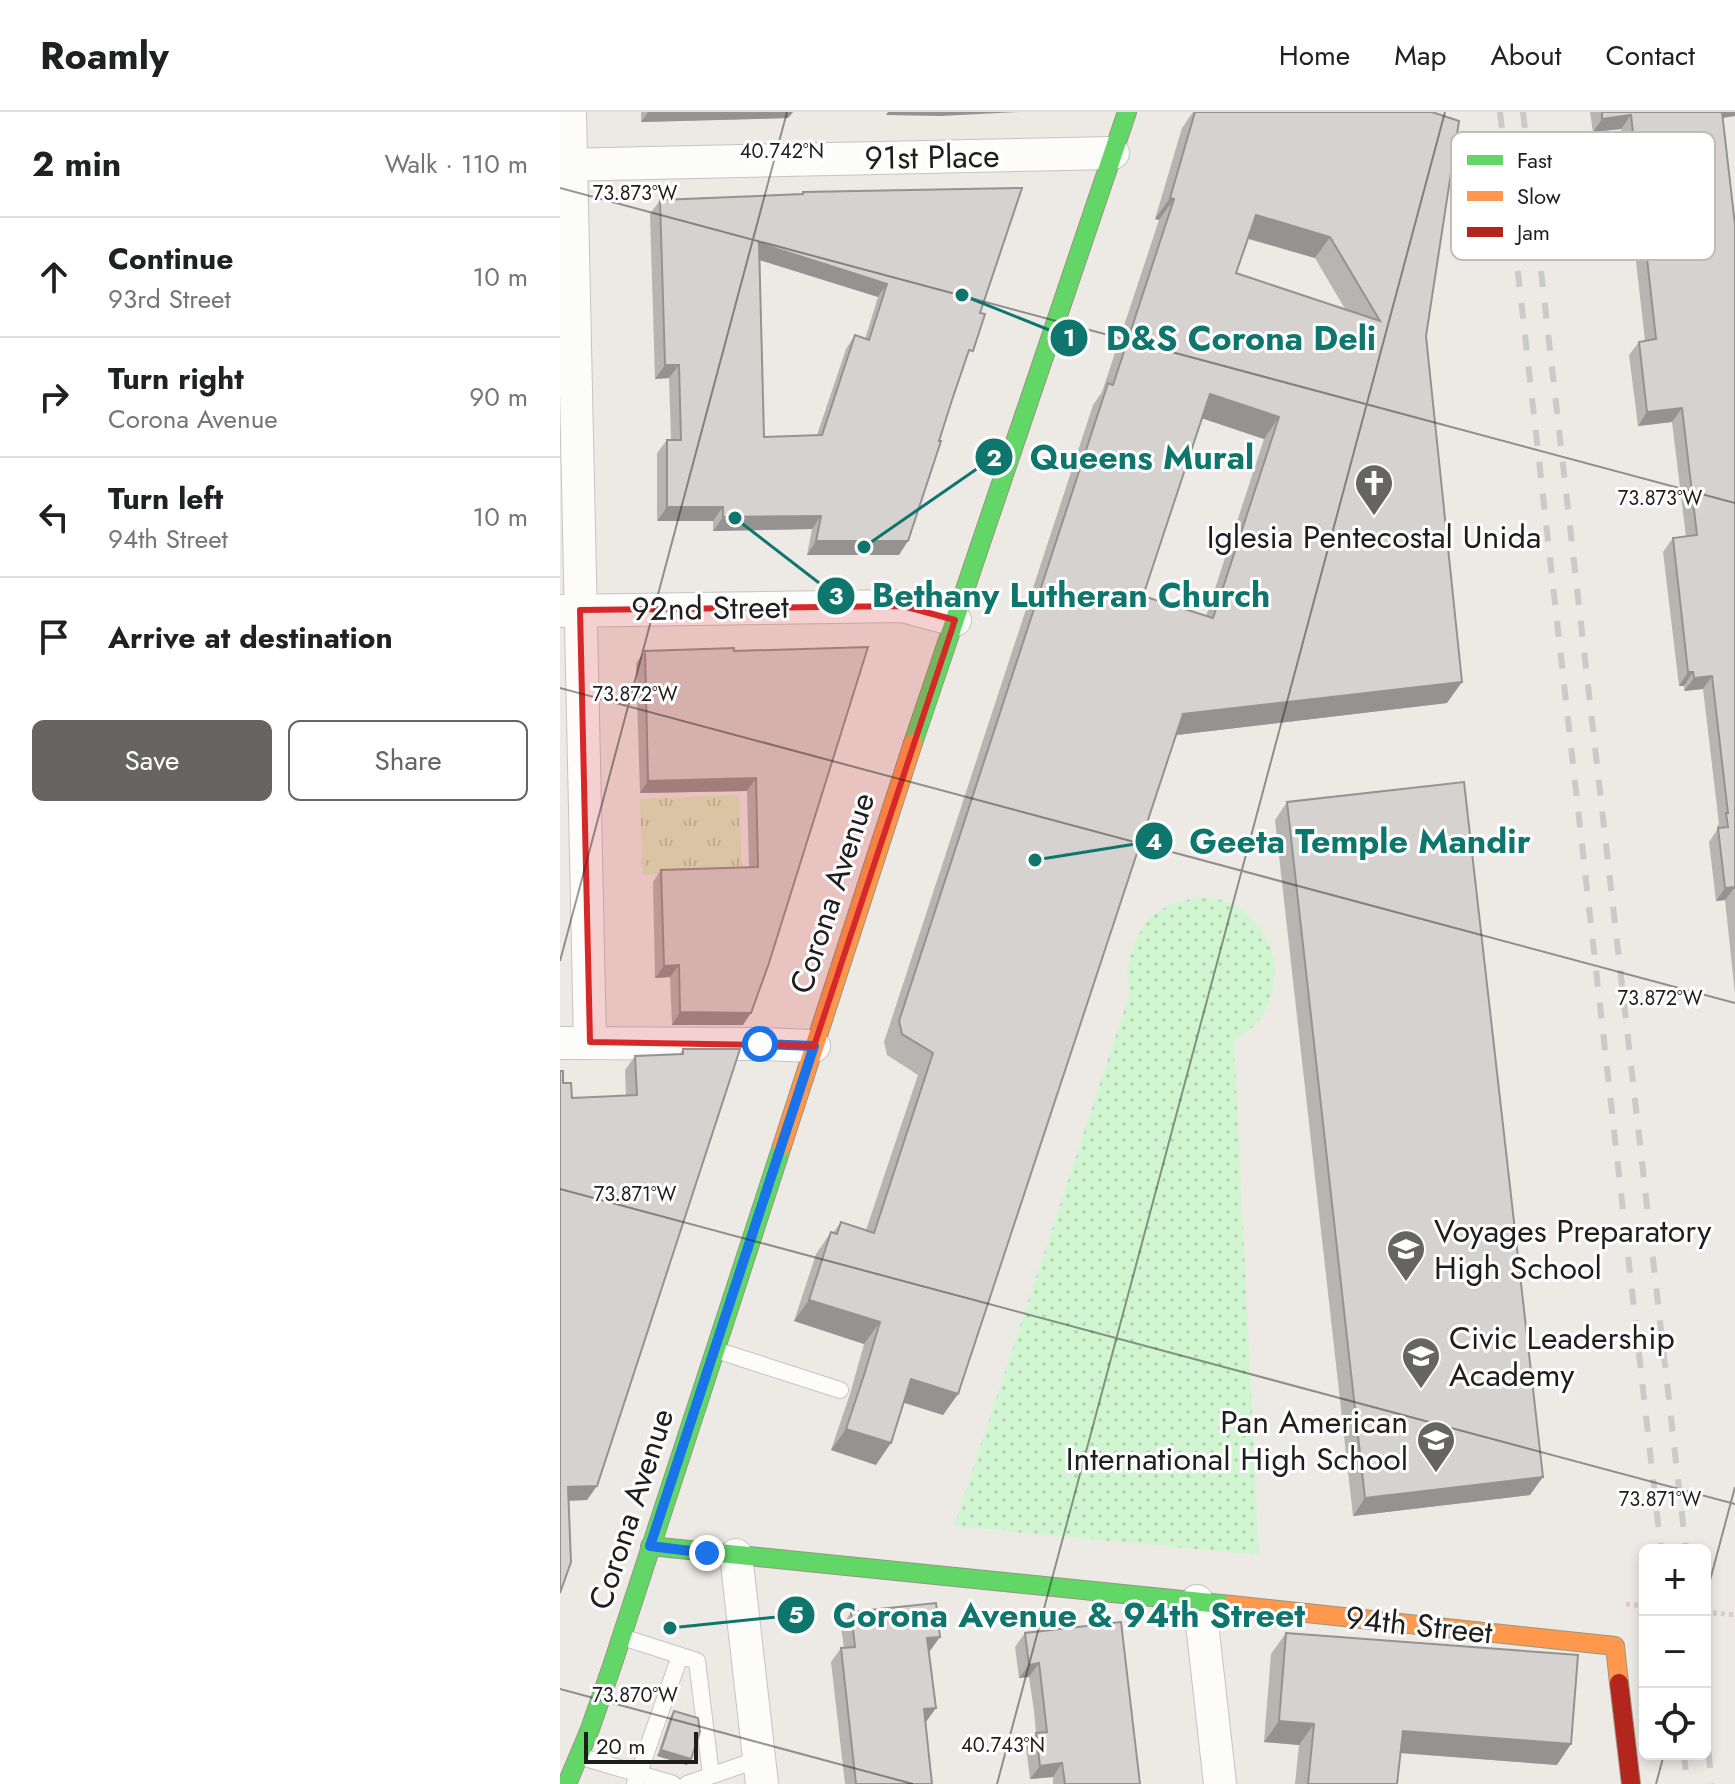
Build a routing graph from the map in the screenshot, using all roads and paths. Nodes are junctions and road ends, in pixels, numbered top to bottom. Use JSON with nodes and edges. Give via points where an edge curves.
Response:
{"nodes":[{"id":1,"x":570,"y":112,"type":"edge"},
{"id":2,"x":1127,"y":112,"type":"edge"},
{"id":3,"x":1113,"y":153,"type":"junction"},
{"id":4,"x":566,"y":165,"type":"edge"},
{"id":5,"x":570,"y":610,"type":"edge"},
{"id":6,"x":955,"y":620,"type":"junction"},
{"id":7,"x":575,"y":1043,"type":"edge"},
{"id":8,"x":814,"y":1046,"type":"junction"},
{"id":9,"x":714,"y":1349,"type":"junction"},
{"id":10,"x":840,"y":1390,"type":"dead end"},
{"id":11,"x":650,"y":1546,"type":"junction"},
{"id":12,"x":736,"y":1555,"type":"junction"},
{"id":13,"x":1197,"y":1601,"type":"junction"},
{"id":14,"x":1631,"y":1605,"type":"dead end"},
{"id":15,"x":1639,"y":1606,"type":"edge"},
{"id":16,"x":1711,"y":1612,"type":"edge"},
{"id":17,"x":1735,"y":1615,"type":"edge"},
{"id":18,"x":621,"y":1636,"type":"junction"},
{"id":19,"x":680,"y":1656,"type":"junction"},
{"id":20,"x":576,"y":1738,"type":"edge"},
{"id":21,"x":761,"y":1771,"type":"edge"},
{"id":22,"x":711,"y":1775,"type":"junction"},
{"id":23,"x":636,"y":1779,"type":"edge"},
{"id":24,"x":567,"y":1784,"type":"edge"},
{"id":25,"x":673,"y":1784,"type":"edge"},
{"id":26,"x":687,"y":1784,"type":"edge"},
{"id":27,"x":1220,"y":1784,"type":"edge"},
{"id":28,"x":1631,"y":1784,"type":"edge"}],
"edges":[{"from":1,"to":4,"type":"street"},
{"from":2,"to":3,"type":"street","name":"Corona Avenue"},
{"from":3,"to":4,"type":"street","name":"91st Place"},
{"from":3,"to":6,"type":"street","name":"Corona Avenue"},
{"from":4,"to":5,"type":"street"},
{"from":5,"to":6,"type":"street","name":"92nd Street","via":[[903,606]]},
{"from":5,"to":7,"type":"street"},
{"from":6,"to":8,"type":"street","name":"Corona Avenue"},
{"from":7,"to":8,"type":"street"},
{"from":8,"to":9,"type":"street","name":"Corona Avenue"},
{"from":9,"to":10,"type":"lane"},
{"from":9,"to":11,"type":"street","name":"Corona Avenue"},
{"from":11,"to":12,"type":"street","name":"94th Street"},
{"from":11,"to":18,"type":"street","name":"Corona Avenue"},
{"from":12,"to":13,"type":"street","name":"94th Street"},
{"from":12,"to":21,"type":"street"},
{"from":13,"to":27,"type":"street"},
{"from":13,"to":28,"type":"street","name":"94th Street","via":[[1615,1646]]},
{"from":14,"to":15,"type":"path"},
{"from":16,"to":17,"type":"path"},
{"from":18,"to":19,"type":"lane"},
{"from":18,"to":20,"type":"street","name":"Corona Avenue"},
{"from":19,"to":22,"type":"lane","via":[[697,1661]]},
{"from":19,"to":23,"type":"lane"},
{"from":20,"to":23,"type":"lane"},
{"from":20,"to":24,"type":"street","name":"Corona Avenue"},
{"from":21,"to":22,"type":"lane"},
{"from":22,"to":26,"type":"lane"},
{"from":23,"to":25,"type":"lane"}]}
